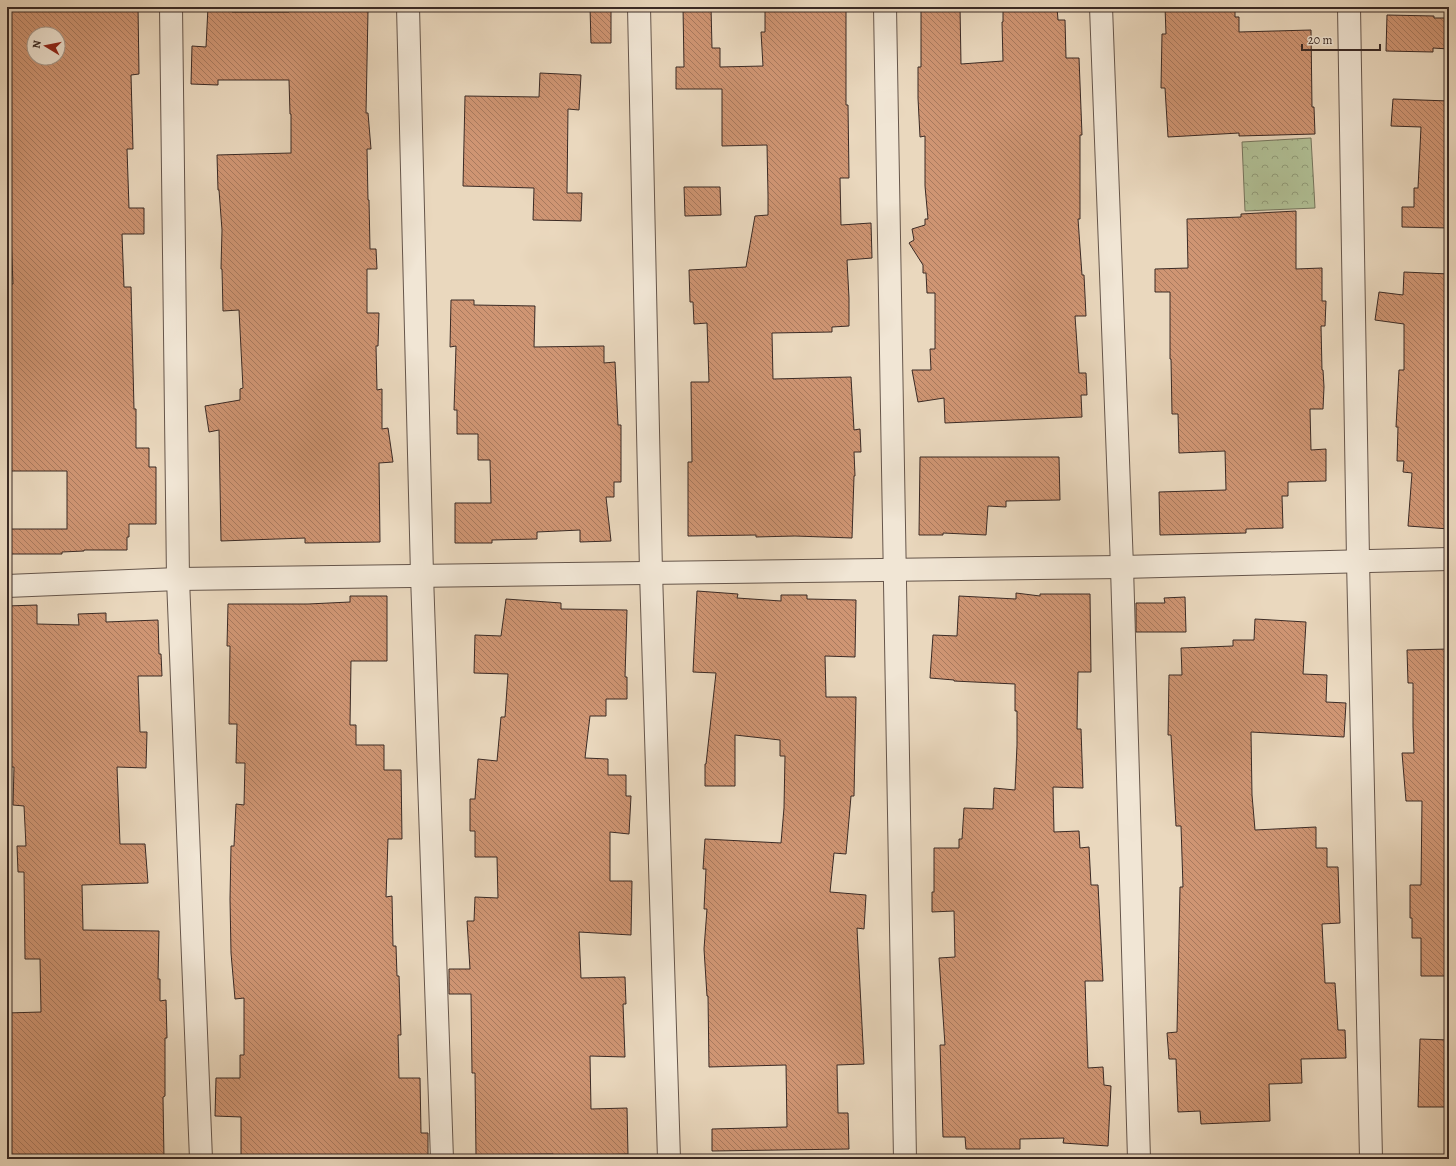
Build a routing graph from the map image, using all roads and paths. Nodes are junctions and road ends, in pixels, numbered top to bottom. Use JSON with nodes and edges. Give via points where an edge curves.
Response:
{"nodes":[{"id":1,"x":171,"y":7,"type":"edge"},
{"id":2,"x":408,"y":7,"type":"edge"},
{"id":3,"x":639,"y":7,"type":"edge"},
{"id":4,"x":885,"y":7,"type":"edge"},
{"id":5,"x":1101,"y":7,"type":"edge"},
{"id":6,"x":1349,"y":7,"type":"edge"},
{"id":7,"x":1449,"y":559,"type":"edge"},
{"id":8,"x":1358,"y":560,"type":"junction"},
{"id":9,"x":1122,"y":567,"type":"junction"},
{"id":10,"x":895,"y":570,"type":"junction"},
{"id":11,"x":651,"y":572,"type":"junction"},
{"id":12,"x":422,"y":575,"type":"junction"},
{"id":13,"x":178,"y":579,"type":"junction"},
{"id":14,"x":7,"y":586,"type":"edge"},
{"id":15,"x":201,"y":1159,"type":"edge"},
{"id":16,"x":442,"y":1159,"type":"edge"},
{"id":17,"x":669,"y":1159,"type":"edge"},
{"id":18,"x":905,"y":1159,"type":"edge"},
{"id":19,"x":1139,"y":1159,"type":"edge"},
{"id":20,"x":1372,"y":1159,"type":"edge"}],
"edges":[{"from":1,"to":13,"type":"street"},
{"from":2,"to":12,"type":"street"},
{"from":3,"to":11,"type":"street"},
{"from":4,"to":10,"type":"street"},
{"from":5,"to":9,"type":"street"},
{"from":6,"to":8,"type":"street"},
{"from":7,"to":8,"type":"street"},
{"from":8,"to":9,"type":"street"},
{"from":8,"to":20,"type":"street"},
{"from":9,"to":10,"type":"street"},
{"from":9,"to":19,"type":"street"},
{"from":10,"to":11,"type":"street"},
{"from":10,"to":18,"type":"street"},
{"from":11,"to":12,"type":"street"},
{"from":11,"to":17,"type":"street"},
{"from":12,"to":13,"type":"street"},
{"from":12,"to":16,"type":"street"},
{"from":13,"to":14,"type":"street"},
{"from":13,"to":15,"type":"street"}]}
